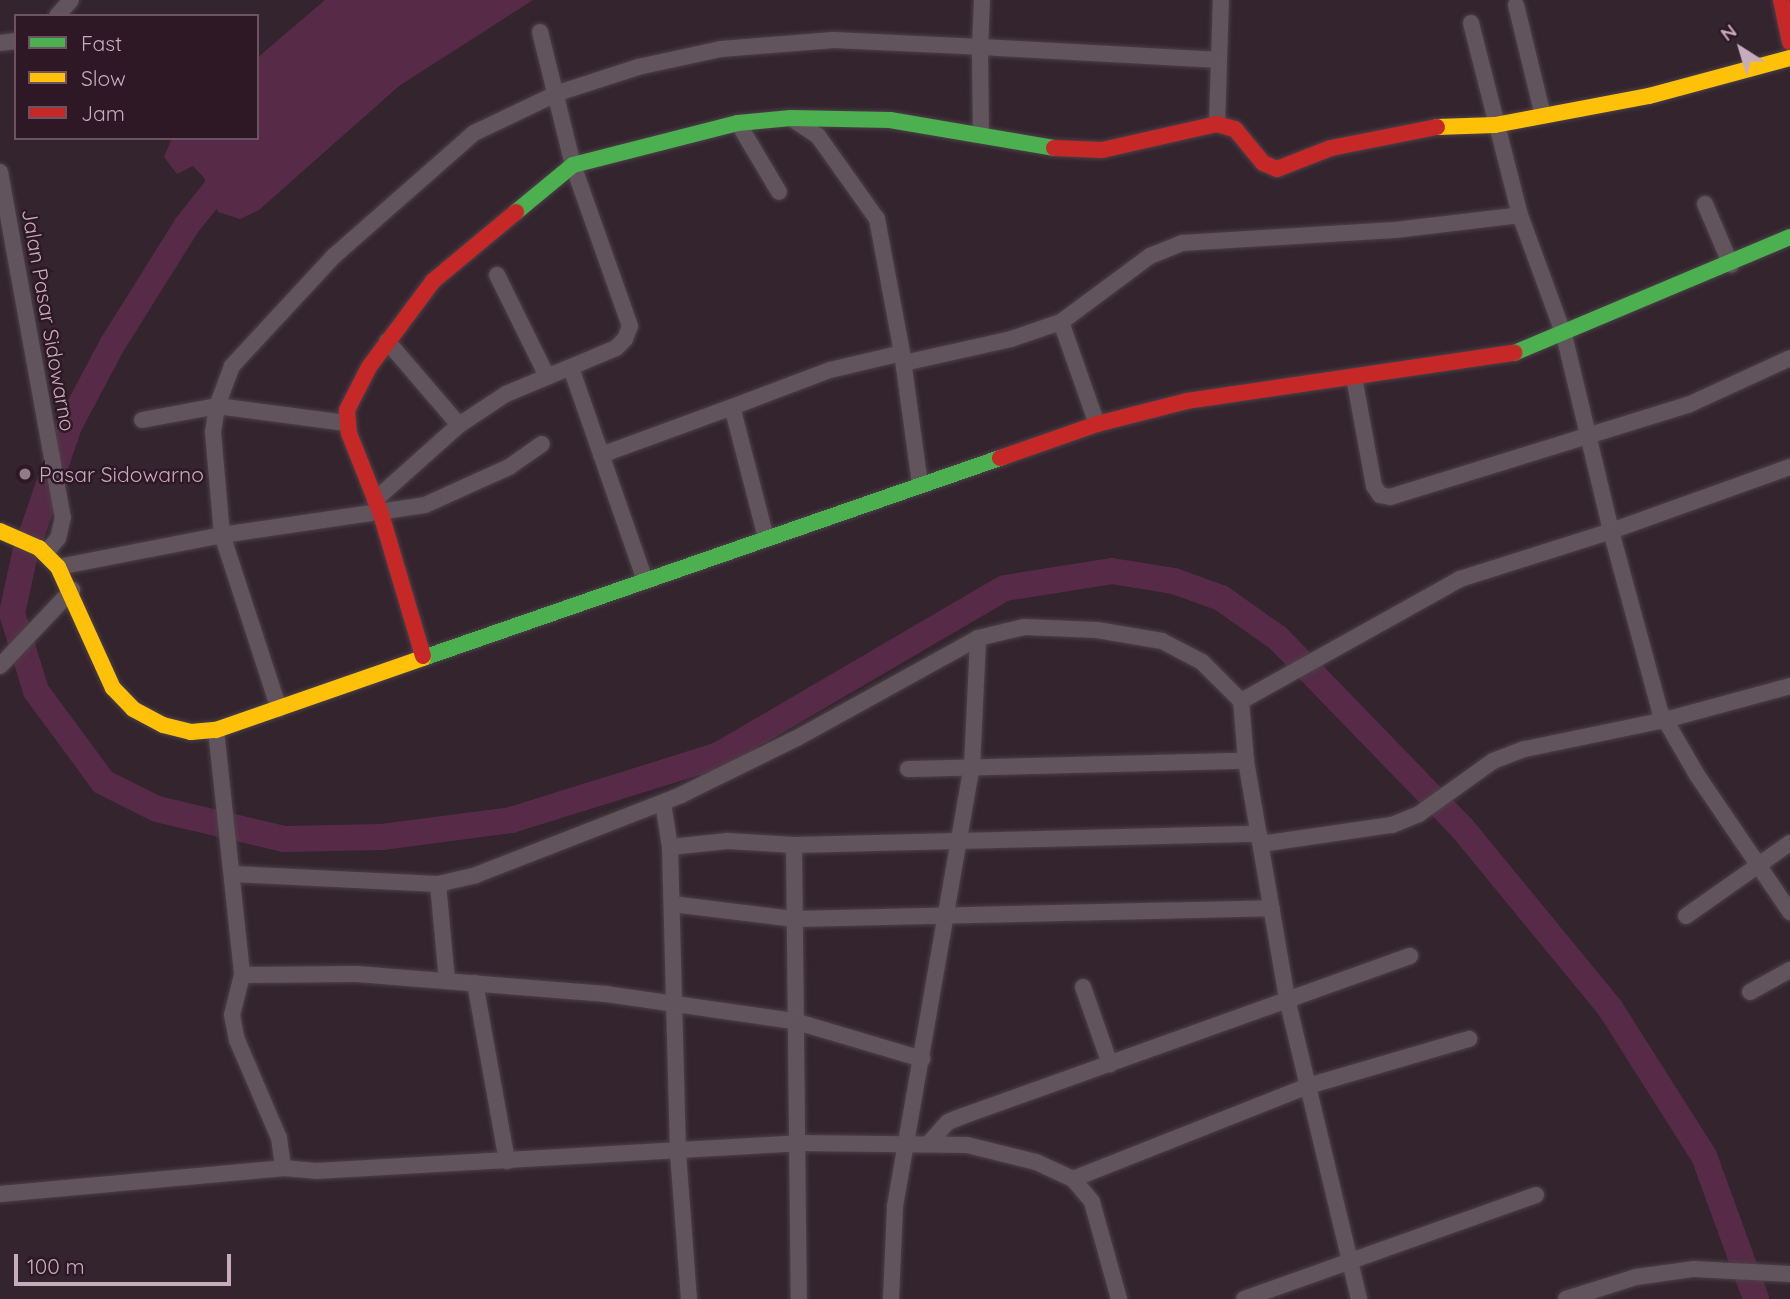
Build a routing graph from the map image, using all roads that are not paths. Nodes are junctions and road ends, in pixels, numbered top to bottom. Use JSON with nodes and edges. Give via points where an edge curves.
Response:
{"nodes":[{"id":1,"x":71,"y":0,"type":"edge"},
{"id":2,"x":982,"y":0,"type":"edge"},
{"id":3,"x":1221,"y":0,"type":"edge"},
{"id":4,"x":1781,"y":0,"type":"edge"},
{"id":5,"x":1516,"y":5,"type":"dead end"},
{"id":6,"x":59,"y":14,"type":"edge"},
{"id":7,"x":1471,"y":23,"type":"dead end"},
{"id":8,"x":540,"y":32,"type":"dead end"},
{"id":9,"x":1790,"y":42,"type":"edge"},
{"id":10,"x":980,"y":47,"type":"junction"},
{"id":11,"x":1790,"y":58,"type":"edge"},
{"id":12,"x":1217,"y":60,"type":"junction"},
{"id":13,"x":558,"y":93,"type":"junction"},
{"id":14,"x":1542,"y":116,"type":"junction"},
{"id":15,"x":791,"y":118,"type":"junction"},
{"id":16,"x":738,"y":124,"type":"junction"},
{"id":17,"x":1217,"y":124,"type":"junction"},
{"id":18,"x":1496,"y":125,"type":"junction"},
{"id":19,"x":981,"y":135,"type":"junction"},
{"id":20,"x":573,"y":165,"type":"junction"},
{"id":21,"x":0,"y":172,"type":"edge"},
{"id":22,"x":779,"y":192,"type":"dead end"},
{"id":23,"x":1705,"y":204,"type":"dead end"},
{"id":24,"x":1520,"y":215,"type":"junction"},
{"id":25,"x":7,"y":236,"type":"edge"},
{"id":26,"x":1790,"y":237,"type":"edge"},
{"id":27,"x":1731,"y":265,"type":"junction"},
{"id":28,"x":497,"y":275,"type":"dead end"},
{"id":29,"x":1061,"y":322,"type":"junction"},
{"id":30,"x":1563,"y":335,"type":"junction"},
{"id":31,"x":387,"y":341,"type":"junction"},
{"id":32,"x":903,"y":358,"type":"junction"},
{"id":33,"x":1790,"y":358,"type":"edge"},
{"id":34,"x":570,"y":368,"type":"junction"},
{"id":35,"x":547,"y":376,"type":"junction"},
{"id":36,"x":1354,"y":377,"type":"junction"},
{"id":37,"x":216,"y":406,"type":"junction"},
{"id":38,"x":732,"y":407,"type":"junction"},
{"id":39,"x":142,"y":420,"type":"dead end"},
{"id":40,"x":346,"y":423,"type":"junction"},
{"id":41,"x":1097,"y":424,"type":"junction"},
{"id":42,"x":459,"y":425,"type":"junction"},
{"id":43,"x":1589,"y":437,"type":"junction"},
{"id":44,"x":542,"y":444,"type":"dead end"},
{"id":45,"x":601,"y":455,"type":"junction"},
{"id":46,"x":1790,"y":467,"type":"edge"},
{"id":47,"x":920,"y":484,"type":"junction"},
{"id":48,"x":378,"y":507,"type":"junction"},
{"id":49,"x":1611,"y":531,"type":"junction"},
{"id":50,"x":7,"y":533,"type":"edge"},
{"id":51,"x":222,"y":535,"type":"junction"},
{"id":52,"x":766,"y":538,"type":"junction"},
{"id":53,"x":42,"y":550,"type":"junction"},
{"id":54,"x":58,"y":567,"type":"junction"},
{"id":55,"x":645,"y":580,"type":"junction"},
{"id":56,"x":72,"y":590,"type":"junction"},
{"id":57,"x":978,"y":638,"type":"junction"},
{"id":58,"x":423,"y":656,"type":"junction"},
{"id":59,"x":0,"y":666,"type":"edge"},
{"id":60,"x":1790,"y":686,"type":"edge"},
{"id":61,"x":1241,"y":701,"type":"junction"},
{"id":62,"x":279,"y":709,"type":"junction"},
{"id":63,"x":1665,"y":720,"type":"junction"},
{"id":64,"x":216,"y":730,"type":"junction"},
{"id":65,"x":1246,"y":761,"type":"junction"},
{"id":66,"x":972,"y":767,"type":"junction"},
{"id":67,"x":908,"y":769,"type":"dead end"},
{"id":68,"x":663,"y":803,"type":"junction"},
{"id":69,"x":961,"y":838,"type":"junction"},
{"id":70,"x":1260,"y":839,"type":"junction"},
{"id":71,"x":1790,"y":843,"type":"edge"},
{"id":72,"x":794,"y":845,"type":"junction"},
{"id":73,"x":670,"y":847,"type":"junction"},
{"id":74,"x":1760,"y":864,"type":"junction"},
{"id":75,"x":233,"y":874,"type":"junction"},
{"id":76,"x":438,"y":884,"type":"junction"},
{"id":77,"x":672,"y":904,"type":"junction"},
{"id":78,"x":1272,"y":908,"type":"junction"},
{"id":79,"x":1790,"y":912,"type":"edge"},
{"id":80,"x":946,"y":916,"type":"junction"},
{"id":81,"x":1686,"y":916,"type":"dead end"},
{"id":82,"x":795,"y":919,"type":"junction"},
{"id":83,"x":1410,"y":956,"type":"dead end"},
{"id":84,"x":1789,"y":973,"type":"edge"},
{"id":85,"x":242,"y":975,"type":"junction"},
{"id":86,"x":447,"y":981,"type":"junction"},
{"id":87,"x":475,"y":983,"type":"junction"},
{"id":88,"x":1083,"y":987,"type":"dead end"},
{"id":89,"x":1750,"y":992,"type":"dead end"},
{"id":90,"x":1287,"y":999,"type":"junction"},
{"id":91,"x":675,"y":1006,"type":"junction"},
{"id":92,"x":794,"y":1020,"type":"junction"},
{"id":93,"x":1469,"y":1039,"type":"dead end"},
{"id":94,"x":922,"y":1059,"type":"junction"},
{"id":95,"x":1110,"y":1064,"type":"junction"},
{"id":96,"x":1308,"y":1086,"type":"junction"},
{"id":97,"x":798,"y":1143,"type":"junction"},
{"id":98,"x":908,"y":1143,"type":"junction"},
{"id":99,"x":929,"y":1143,"type":"junction"},
{"id":100,"x":678,"y":1153,"type":"junction"},
{"id":101,"x":507,"y":1161,"type":"junction"},
{"id":102,"x":283,"y":1168,"type":"junction"},
{"id":103,"x":1073,"y":1179,"type":"junction"},
{"id":104,"x":0,"y":1194,"type":"edge"},
{"id":105,"x":1536,"y":1195,"type":"dead end"},
{"id":106,"x":1351,"y":1262,"type":"junction"},
{"id":107,"x":1790,"y":1274,"type":"edge"},
{"id":108,"x":689,"y":1299,"type":"edge"},
{"id":109,"x":799,"y":1299,"type":"edge"},
{"id":110,"x":891,"y":1299,"type":"edge"},
{"id":111,"x":1119,"y":1299,"type":"edge"},
{"id":112,"x":1244,"y":1299,"type":"edge"},
{"id":113,"x":1359,"y":1299,"type":"edge"},
{"id":114,"x":1566,"y":1299,"type":"edge"}],
"edges":[{"from":1,"to":6,"type":"street"},
{"from":2,"to":10,"type":"street"},
{"from":3,"to":12,"type":"street"},
{"from":4,"to":9,"type":"street"},
{"from":5,"to":14,"type":"street"},
{"from":7,"to":18,"type":"street"},
{"from":8,"to":13,"type":"street"},
{"from":10,"to":12,"type":"street"},
{"from":10,"to":13,"type":"street","via":[[834,40],[720,49],[638,67]]},
{"from":10,"to":19,"type":"street"},
{"from":11,"to":14,"type":"street","via":[[1649,96]]},
{"from":12,"to":17,"type":"street"},
{"from":13,"to":20,"type":"street"},
{"from":13,"to":37,"type":"street","via":[[495,120],[418,178],[269,323],[232,366]]},
{"from":14,"to":18,"type":"street"},
{"from":15,"to":16,"type":"street"},
{"from":15,"to":19,"type":"street","via":[[890,120]]},
{"from":15,"to":32,"type":"street","via":[[818,136],[877,219]]},
{"from":16,"to":20,"type":"street"},
{"from":16,"to":22,"type":"street"},
{"from":17,"to":18,"type":"street","via":[[1234,129],[1263,163],[1277,169],[1331,148],[1408,132]]},
{"from":17,"to":19,"type":"street","via":[[1102,150],[1065,150]]},
{"from":18,"to":24,"type":"street"},
{"from":20,"to":31,"type":"street","via":[[433,281]]},
{"from":20,"to":34,"type":"street","via":[[629,326],[616,348]]},
{"from":21,"to":25,"type":"street","name":"Jalan Pasar Sidowarno"},
{"from":23,"to":27,"type":"street"},
{"from":24,"to":29,"type":"street","via":[[1395,230],[1182,243],[1150,256]]},
{"from":24,"to":30,"type":"street"},
{"from":25,"to":53,"type":"street","name":"Jalan Pasar Sidowarno","via":[[63,517],[58,538]]},
{"from":26,"to":27,"type":"street"},
{"from":27,"to":30,"type":"street"},
{"from":28,"to":35,"type":"street"},
{"from":29,"to":32,"type":"street","via":[[1011,339]]},
{"from":29,"to":41,"type":"street"},
{"from":30,"to":36,"type":"street","via":[[1506,355]]},
{"from":30,"to":43,"type":"street"},
{"from":31,"to":40,"type":"street","via":[[347,410]]},
{"from":31,"to":42,"type":"street"},
{"from":32,"to":38,"type":"street","via":[[831,370]]},
{"from":32,"to":47,"type":"street"},
{"from":33,"to":43,"type":"street","via":[[1688,404]]},
{"from":34,"to":35,"type":"street"},
{"from":34,"to":45,"type":"street"},
{"from":35,"to":42,"type":"street","via":[[506,394]]},
{"from":36,"to":41,"type":"street","via":[[1186,401]]},
{"from":36,"to":43,"type":"street","via":[[1374,486],[1380,495],[1390,497]]},
{"from":37,"to":39,"type":"street"},
{"from":37,"to":40,"type":"street"},
{"from":37,"to":51,"type":"street","via":[[213,432]]},
{"from":38,"to":45,"type":"street"},
{"from":38,"to":52,"type":"street"},
{"from":40,"to":48,"type":"street"},
{"from":41,"to":47,"type":"street"},
{"from":42,"to":48,"type":"street"},
{"from":43,"to":49,"type":"street"},
{"from":44,"to":48,"type":"street","via":[[467,488],[425,505]]},
{"from":45,"to":55,"type":"street"},
{"from":46,"to":49,"type":"street"},
{"from":47,"to":52,"type":"street"},
{"from":48,"to":51,"type":"street"},
{"from":48,"to":58,"type":"street"},
{"from":49,"to":61,"type":"street","via":[[1460,579]]},
{"from":49,"to":63,"type":"street"},
{"from":50,"to":53,"type":"street"},
{"from":51,"to":54,"type":"street"},
{"from":51,"to":62,"type":"street"},
{"from":52,"to":55,"type":"street"},
{"from":53,"to":54,"type":"street"},
{"from":54,"to":56,"type":"street"},
{"from":55,"to":58,"type":"street"},
{"from":56,"to":59,"type":"street"},
{"from":56,"to":64,"type":"street","via":[[113,688],[133,709],[182,730]]},
{"from":57,"to":61,"type":"street","via":[[1024,627],[1097,630],[1162,641],[1202,662]]},
{"from":57,"to":66,"type":"street"},
{"from":57,"to":68,"type":"street","via":[[797,738]]},
{"from":58,"to":62,"type":"street"},
{"from":60,"to":63,"type":"street"},
{"from":61,"to":65,"type":"street"},
{"from":62,"to":64,"type":"street"},
{"from":63,"to":70,"type":"street","via":[[1525,749],[1493,761],[1419,814],[1392,825]]},
{"from":63,"to":74,"type":"street","via":[[1697,775]]},
{"from":64,"to":75,"type":"street"},
{"from":65,"to":66,"type":"street"},
{"from":65,"to":70,"type":"street"},
{"from":66,"to":67,"type":"street"},
{"from":66,"to":69,"type":"street"},
{"from":68,"to":73,"type":"street"},
{"from":68,"to":76,"type":"street","via":[[476,875]]},
{"from":69,"to":70,"type":"street"},
{"from":69,"to":72,"type":"street"},
{"from":69,"to":80,"type":"street"},
{"from":70,"to":78,"type":"street"},
{"from":71,"to":74,"type":"street"},
{"from":72,"to":73,"type":"street","via":[[728,841]]},
{"from":72,"to":82,"type":"street"},
{"from":73,"to":77,"type":"street"},
{"from":74,"to":79,"type":"street"},
{"from":74,"to":81,"type":"street"},
{"from":75,"to":76,"type":"street"},
{"from":75,"to":85,"type":"street"},
{"from":76,"to":86,"type":"street"},
{"from":77,"to":82,"type":"street"},
{"from":77,"to":91,"type":"street"},
{"from":78,"to":80,"type":"street"},
{"from":78,"to":90,"type":"street"},
{"from":80,"to":82,"type":"street"},
{"from":80,"to":94,"type":"street"},
{"from":82,"to":92,"type":"street"},
{"from":83,"to":90,"type":"street"},
{"from":84,"to":89,"type":"street"},
{"from":85,"to":86,"type":"street","via":[[357,974]]},
{"from":85,"to":102,"type":"street","via":[[232,1015],[237,1040],[279,1138]]},
{"from":86,"to":87,"type":"street"},
{"from":87,"to":91,"type":"street","via":[[606,994]]},
{"from":87,"to":101,"type":"street"},
{"from":88,"to":95,"type":"street"},
{"from":90,"to":95,"type":"street"},
{"from":90,"to":96,"type":"street"},
{"from":91,"to":92,"type":"street"},
{"from":91,"to":100,"type":"street"},
{"from":92,"to":94,"type":"street"},
{"from":92,"to":97,"type":"street"},
{"from":93,"to":96,"type":"street"},
{"from":94,"to":98,"type":"street"},
{"from":95,"to":99,"type":"street","via":[[948,1122]]},
{"from":96,"to":103,"type":"street"},
{"from":96,"to":106,"type":"street"},
{"from":97,"to":98,"type":"street"},
{"from":97,"to":100,"type":"street"},
{"from":97,"to":109,"type":"street"},
{"from":98,"to":99,"type":"street"},
{"from":98,"to":110,"type":"street","via":[[895,1206]]},
{"from":99,"to":103,"type":"street","via":[[967,1145],[1036,1162]]},
{"from":100,"to":101,"type":"street"},
{"from":100,"to":108,"type":"street"},
{"from":101,"to":102,"type":"street","via":[[316,1171]]},
{"from":102,"to":104,"type":"street"},
{"from":103,"to":111,"type":"street","via":[[1092,1202]]},
{"from":105,"to":106,"type":"street"},
{"from":106,"to":112,"type":"street"},
{"from":106,"to":113,"type":"street"},
{"from":107,"to":114,"type":"street","via":[[1694,1269],[1636,1277]]}]}
